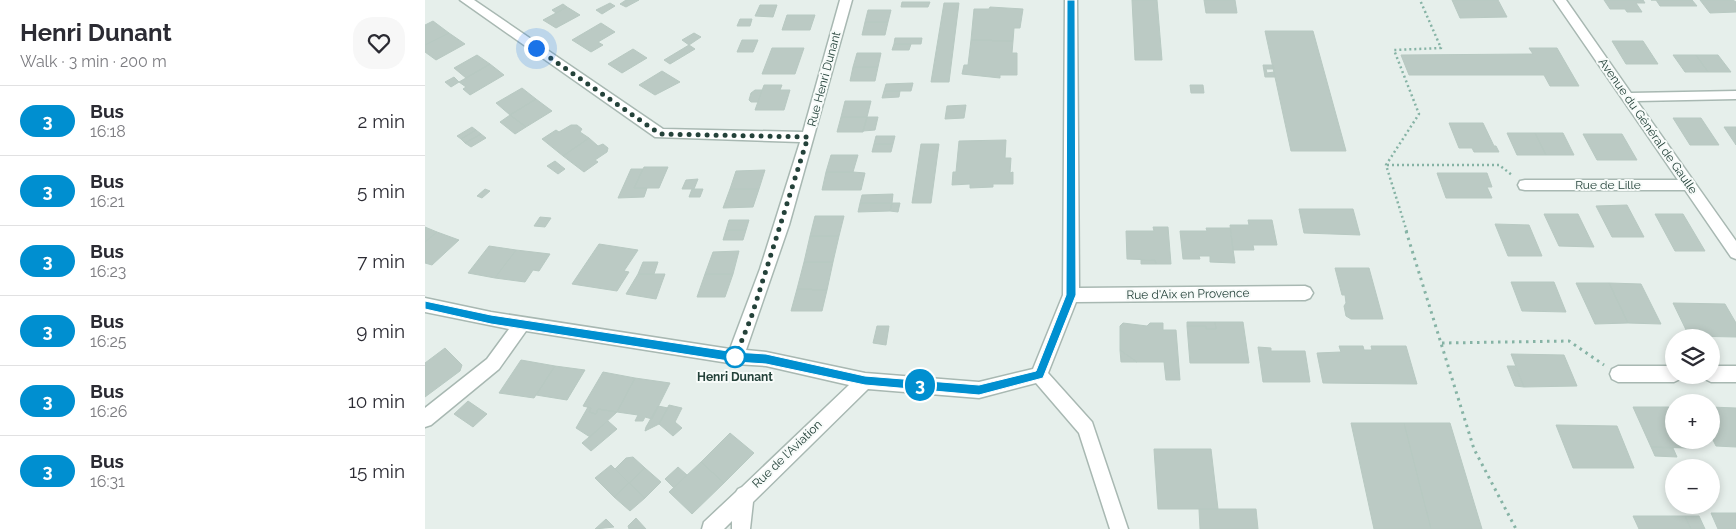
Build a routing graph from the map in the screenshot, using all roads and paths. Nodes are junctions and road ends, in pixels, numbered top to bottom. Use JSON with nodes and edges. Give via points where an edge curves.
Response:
{"nodes":[{"id":1,"x":466,"y":0,"type":"edge"},
{"id":2,"x":846,"y":0,"type":"edge"},
{"id":3,"x":1071,"y":0,"type":"edge"},
{"id":4,"x":1420,"y":0,"type":"edge"},
{"id":5,"x":1560,"y":0,"type":"edge"},
{"id":6,"x":1736,"y":96,"type":"edge"},
{"id":7,"x":1629,"y":97,"type":"junction"},
{"id":8,"x":808,"y":137,"type":"junction"},
{"id":9,"x":1386,"y":166,"type":"junction"},
{"id":10,"x":1525,"y":185,"type":"joint"},
{"id":11,"x":1690,"y":185,"type":"junction"},
{"id":12,"x":1735,"y":250,"type":"edge"},
{"id":13,"x":1305,"y":293,"type":"dead end"},
{"id":14,"x":1071,"y":295,"type":"junction"},
{"id":15,"x":425,"y":305,"type":"edge"},
{"id":16,"x":523,"y":323,"type":"junction"},
{"id":17,"x":1442,"y":343,"type":"junction"},
{"id":18,"x":735,"y":357,"type":"junction"},
{"id":19,"x":1618,"y":374,"type":"joint"},
{"id":20,"x":1665,"y":374,"type":"edge"},
{"id":21,"x":1720,"y":374,"type":"edge"},
{"id":22,"x":1736,"y":374,"type":"edge"},
{"id":23,"x":1039,"y":375,"type":"junction"},
{"id":24,"x":865,"y":380,"type":"junction"},
{"id":25,"x":425,"y":419,"type":"edge"},
{"id":26,"x":744,"y":496,"type":"junction"},
{"id":27,"x":711,"y":529,"type":"edge"},
{"id":28,"x":741,"y":529,"type":"edge"},
{"id":29,"x":1119,"y":529,"type":"edge"},
{"id":30,"x":1516,"y":529,"type":"edge"}],
"edges":[{"from":1,"to":8,"type":"street","via":[[660,134]]},
{"from":2,"to":8,"type":"street","name":"Rue Henri Dunant"},
{"from":3,"to":14,"type":"street"},
{"from":4,"to":9,"type":"path","via":[[1441,48],[1394,50],[1419,114]]},
{"from":5,"to":7,"type":"street","name":"Avenue du Général de Gaulle"},
{"from":6,"to":7,"type":"street"},
{"from":7,"to":11,"type":"street","name":"Avenue du Général de Gaulle"},
{"from":8,"to":18,"type":"street","name":"Rue Henri Dunant","via":[[751,318]]},
{"from":9,"to":10,"type":"path","via":[[1499,165]]},
{"from":9,"to":17,"type":"path"},
{"from":10,"to":11,"type":"street","name":"Rue de Lille"},
{"from":11,"to":12,"type":"street","name":"Avenue du Général de Gaulle"},
{"from":13,"to":14,"type":"street","name":"Rue d'Aix en Provence"},
{"from":14,"to":23,"type":"street"},
{"from":15,"to":16,"type":"street"},
{"from":16,"to":18,"type":"street"},
{"from":16,"to":25,"type":"street","via":[[493,364]]},
{"from":17,"to":19,"type":"path","via":[[1569,341]]},
{"from":17,"to":30,"type":"path","via":[[1474,448]]},
{"from":18,"to":24,"type":"street","via":[[766,359]]},
{"from":19,"to":20,"type":"street"},
{"from":21,"to":22,"type":"street"},
{"from":23,"to":24,"type":"street","via":[[979,390]]},
{"from":23,"to":29,"type":"street","via":[[1086,428]]},
{"from":24,"to":26,"type":"street","name":"Rue de l'Aviation"},
{"from":26,"to":27,"type":"street","name":"Rue de l'Aviation"},
{"from":26,"to":28,"type":"street"}]}
